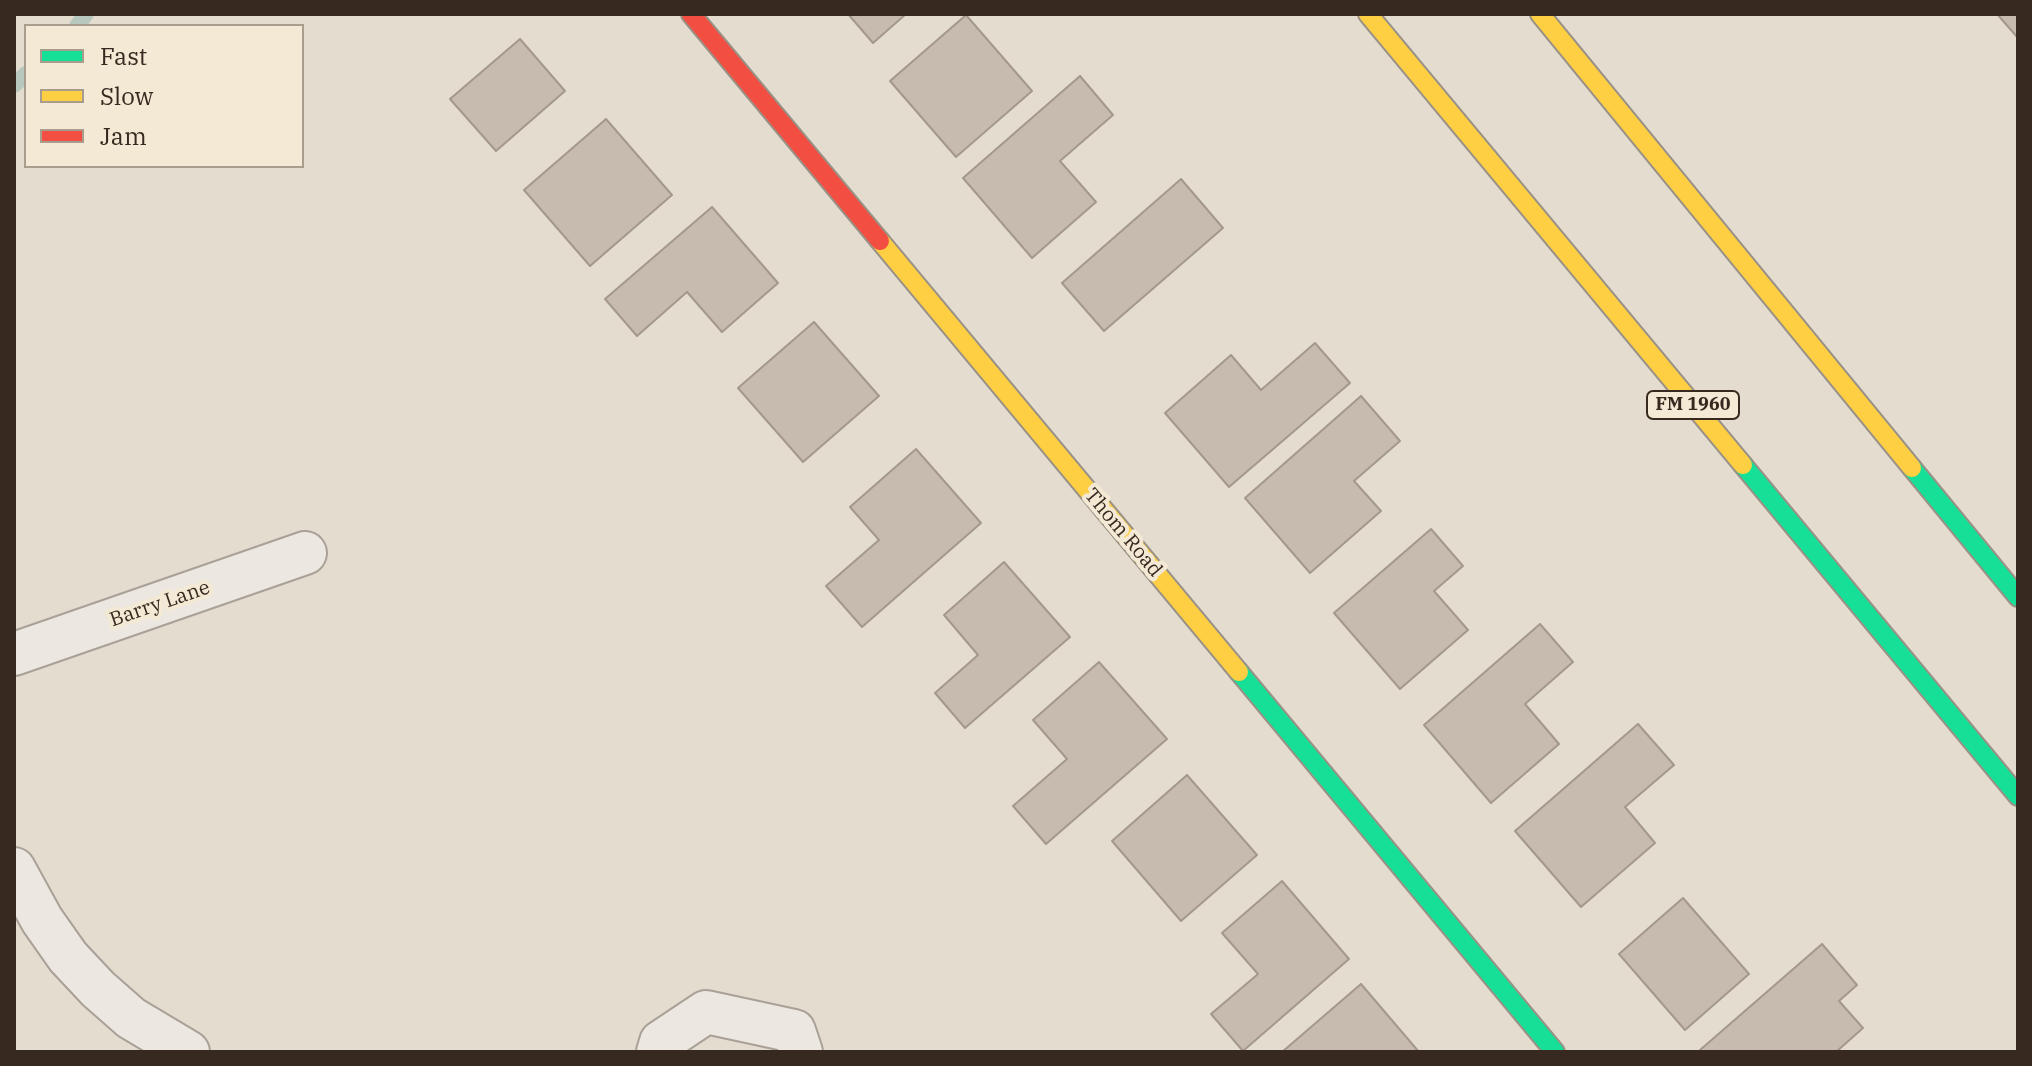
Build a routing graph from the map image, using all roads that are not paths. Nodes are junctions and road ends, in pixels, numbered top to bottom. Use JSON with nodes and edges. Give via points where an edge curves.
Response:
{"nodes":[{"id":1,"x":691,"y":14,"type":"edge"},
{"id":2,"x":1368,"y":14,"type":"edge"},
{"id":3,"x":1540,"y":14,"type":"edge"},
{"id":4,"x":305,"y":553,"type":"dead end"},
{"id":5,"x":2018,"y":597,"type":"edge"},
{"id":6,"x":14,"y":654,"type":"edge"},
{"id":7,"x":2018,"y":796,"type":"edge"},
{"id":8,"x":14,"y":869,"type":"edge"},
{"id":9,"x":188,"y":1052,"type":"edge"},
{"id":10,"x":658,"y":1052,"type":"edge"},
{"id":11,"x":801,"y":1052,"type":"edge"},
{"id":12,"x":1555,"y":1052,"type":"edge"}],
"edges":[{"from":1,"to":12,"type":"main road","name":"Thom Road"},
{"from":2,"to":7,"type":"main road","name":"FM 1960","number":"FM 1960"},
{"from":3,"to":5,"type":"main road"},
{"from":4,"to":6,"type":"street","name":"Barry Lane"},
{"from":8,"to":9,"type":"street","via":[[42,920],[98,989],[131,1018]]},
{"from":10,"to":11,"type":"street","via":[[661,1042],[706,1012],[794,1031]]}]}
